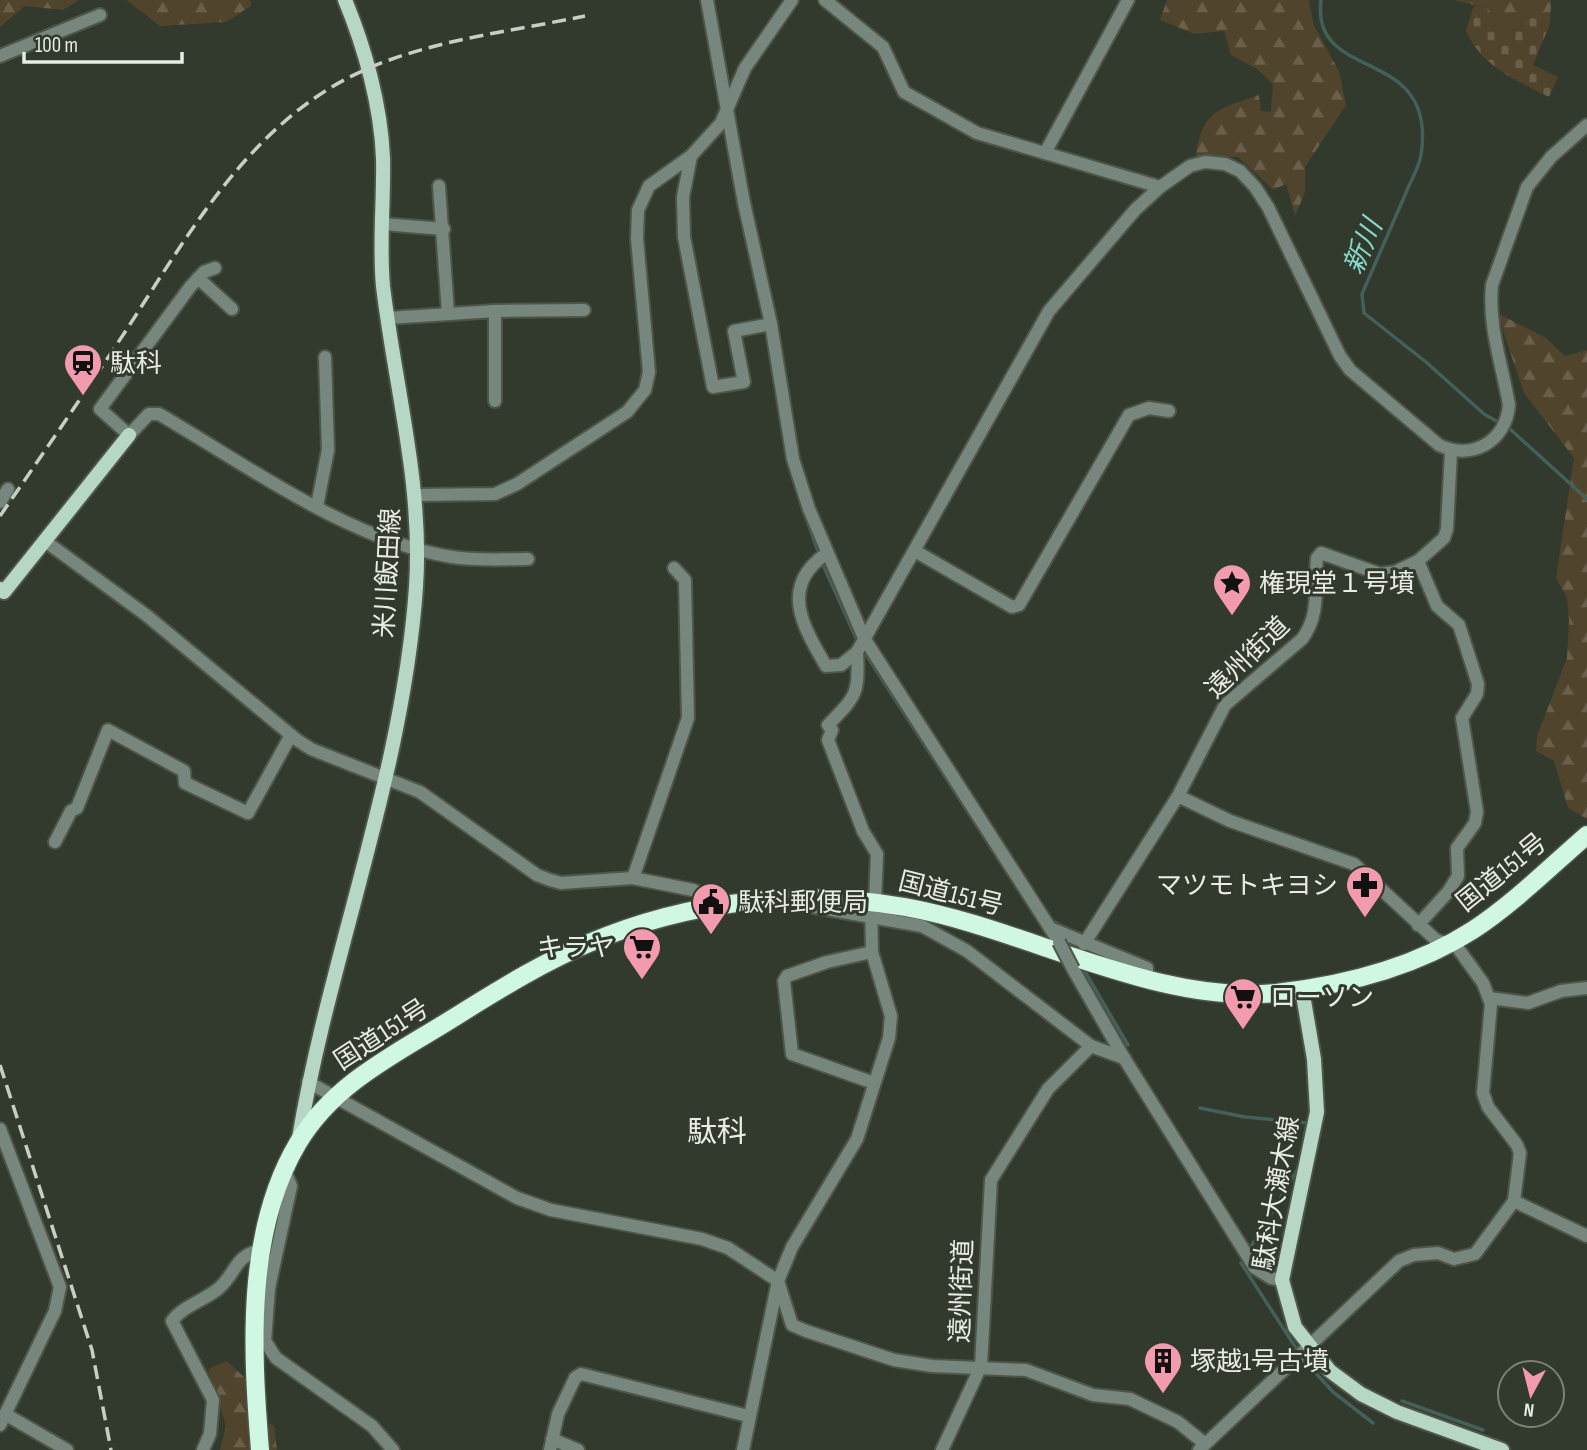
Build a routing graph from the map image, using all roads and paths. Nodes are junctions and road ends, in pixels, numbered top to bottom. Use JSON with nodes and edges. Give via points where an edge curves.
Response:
{"nodes":[{"id":1,"x":345,"y":0,"type":"edge"},
{"id":2,"x":706,"y":0,"type":"edge"},
{"id":3,"x":792,"y":0,"type":"edge"},
{"id":4,"x":825,"y":0,"type":"edge"},
{"id":5,"x":1123,"y":1,"type":"edge"},
{"id":6,"x":100,"y":15,"type":"dead end"},
{"id":7,"x":0,"y":56,"type":"edge"},
{"id":8,"x":727,"y":103,"type":"junction"},
{"id":9,"x":1587,"y":125,"type":"edge"},
{"id":10,"x":1045,"y":153,"type":"junction"},
{"id":11,"x":691,"y":156,"type":"junction"},
{"id":12,"x":439,"y":186,"type":"dead end"},
{"id":13,"x":1160,"y":187,"type":"junction"},
{"id":14,"x":383,"y":224,"type":"junction"},
{"id":15,"x":444,"y":229,"type":"junction"},
{"id":16,"x":215,"y":268,"type":"dead end"},
{"id":17,"x":198,"y":278,"type":"junction"},
{"id":18,"x":232,"y":309,"type":"dead end"},
{"id":19,"x":584,"y":310,"type":"dead end"},
{"id":20,"x":495,"y":311,"type":"junction"},
{"id":21,"x":448,"y":313,"type":"junction"},
{"id":22,"x":388,"y":318,"type":"junction"},
{"id":23,"x":771,"y":324,"type":"junction"},
{"id":24,"x":325,"y":357,"type":"dead end"},
{"id":25,"x":495,"y":401,"type":"dead end"},
{"id":26,"x":1169,"y":411,"type":"dead end"},
{"id":27,"x":130,"y":435,"type":"junction"},
{"id":28,"x":1451,"y":451,"type":"junction"},
{"id":29,"x":8,"y":489,"type":"dead end"},
{"id":30,"x":415,"y":495,"type":"junction"},
{"id":31,"x":0,"y":502,"type":"edge"},
{"id":32,"x":317,"y":506,"type":"junction"},
{"id":33,"x":45,"y":541,"type":"junction"},
{"id":34,"x":417,"y":549,"type":"junction"},
{"id":35,"x":915,"y":551,"type":"junction"},
{"id":36,"x":827,"y":553,"type":"junction"},
{"id":37,"x":527,"y":559,"type":"dead end"},
{"id":38,"x":1418,"y":561,"type":"junction"},
{"id":39,"x":674,"y":568,"type":"dead end"},
{"id":40,"x":0,"y":589,"type":"edge"},
{"id":41,"x":864,"y":638,"type":"junction"},
{"id":42,"x":857,"y":652,"type":"junction"},
{"id":43,"x":291,"y":735,"type":"junction"},
{"id":44,"x":386,"y":780,"type":"junction"},
{"id":45,"x":1178,"y":796,"type":"junction"},
{"id":46,"x":1587,"y":835,"type":"edge"},
{"id":47,"x":55,"y":842,"type":"dead end"},
{"id":48,"x":634,"y":878,"type":"junction"},
{"id":49,"x":724,"y":904,"type":"junction"},
{"id":50,"x":872,"y":906,"type":"junction"},
{"id":51,"x":1418,"y":925,"type":"junction"},
{"id":52,"x":1050,"y":928,"type":"junction"},
{"id":53,"x":1084,"y":944,"type":"junction"},
{"id":54,"x":1449,"y":944,"type":"junction"},
{"id":55,"x":872,"y":952,"type":"junction"},
{"id":56,"x":1147,"y":978,"type":"junction"},
{"id":57,"x":1587,"y":988,"type":"edge"},
{"id":58,"x":1302,"y":989,"type":"junction"},
{"id":59,"x":1489,"y":998,"type":"junction"},
{"id":60,"x":1091,"y":1046,"type":"junction"},
{"id":61,"x":1125,"y":1058,"type":"junction"},
{"id":62,"x":308,"y":1082,"type":"junction"},
{"id":63,"x":874,"y":1083,"type":"junction"},
{"id":64,"x":337,"y":1096,"type":"junction"},
{"id":65,"x":0,"y":1129,"type":"edge"},
{"id":66,"x":298,"y":1143,"type":"junction"},
{"id":67,"x":285,"y":1171,"type":"junction"},
{"id":68,"x":1514,"y":1201,"type":"junction"},
{"id":69,"x":1587,"y":1236,"type":"edge"},
{"id":70,"x":262,"y":1249,"type":"junction"},
{"id":71,"x":778,"y":1280,"type":"junction"},
{"id":72,"x":1282,"y":1280,"type":"junction"},
{"id":73,"x":1307,"y":1346,"type":"junction"},
{"id":74,"x":981,"y":1366,"type":"junction"},
{"id":75,"x":4,"y":1411,"type":"edge"},
{"id":76,"x":748,"y":1416,"type":"junction"},
{"id":77,"x":551,"y":1444,"type":"edge"},
{"id":78,"x":1202,"y":1447,"type":"edge"},
{"id":79,"x":67,"y":1450,"type":"edge"},
{"id":80,"x":203,"y":1450,"type":"edge"},
{"id":81,"x":260,"y":1450,"type":"edge"},
{"id":82,"x":393,"y":1450,"type":"edge"},
{"id":83,"x":578,"y":1450,"type":"edge"},
{"id":84,"x":743,"y":1450,"type":"edge"},
{"id":85,"x":942,"y":1450,"type":"edge"},
{"id":86,"x":1502,"y":1450,"type":"edge"}],
"edges":[{"from":1,"to":14,"type":"main road","name":"米川飯田線","via":[[364,55],[380,131]]},
{"from":2,"to":8,"type":"street"},
{"from":3,"to":8,"type":"street"},
{"from":4,"to":10,"type":"street","via":[[883,47],[904,92],[976,133]]},
{"from":5,"to":10,"type":"street"},
{"from":6,"to":7,"type":"street"},
{"from":8,"to":11,"type":"street","via":[[721,123]]},
{"from":8,"to":23,"type":"street"},
{"from":9,"to":28,"type":"street","via":[[1551,156],[1527,187],[1492,285],[1490,317],[1508,418],[1491,442],[1469,452]]},
{"from":10,"to":13,"type":"street"},
{"from":11,"to":23,"type":"street","via":[[683,197],[684,237],[713,387],[744,382],[734,331]]},
{"from":11,"to":30,"type":"street","via":[[649,186],[638,210],[649,372],[638,401],[574,448],[495,494]]},
{"from":12,"to":15,"type":"street"},
{"from":13,"to":28,"type":"street","via":[[1190,166],[1205,162],[1240,171],[1268,207],[1349,370]]},
{"from":13,"to":35,"type":"street","via":[[1049,311]]},
{"from":14,"to":15,"type":"street"},
{"from":14,"to":22,"type":"main road","name":"米川飯田線"},
{"from":15,"to":21,"type":"street"},
{"from":16,"to":17,"type":"street"},
{"from":17,"to":18,"type":"street"},
{"from":17,"to":27,"type":"street","via":[[100,409]]},
{"from":19,"to":20,"type":"street"},
{"from":20,"to":21,"type":"street"},
{"from":20,"to":25,"type":"street"},
{"from":21,"to":22,"type":"street"},
{"from":22,"to":30,"type":"main road","name":"米川飯田線"},
{"from":23,"to":36,"type":"street","via":[[793,460]]},
{"from":24,"to":32,"type":"street","via":[[328,450]]},
{"from":26,"to":35,"type":"street","via":[[1149,408],[1129,415],[1019,605],[1012,607]]},
{"from":27,"to":32,"type":"street","via":[[149,414],[159,414]]},
{"from":27,"to":33,"type":"main road"},
{"from":28,"to":38,"type":"street","name":"遠州街道","via":[[1448,525],[1444,538]]},
{"from":29,"to":31,"type":"street"},
{"from":30,"to":34,"type":"main road","name":"米川飯田線"},
{"from":32,"to":34,"type":"street","via":[[381,538]]},
{"from":33,"to":40,"type":"main road","via":[[4,592]]},
{"from":33,"to":43,"type":"street","via":[[146,615]]},
{"from":34,"to":37,"type":"street","via":[[463,558]]},
{"from":34,"to":44,"type":"main road","name":"米川飯田線","via":[[410,641]]},
{"from":35,"to":41,"type":"street"},
{"from":36,"to":41,"type":"street"},
{"from":36,"to":42,"type":"street","via":[[805,571],[798,590],[805,630],[826,666],[841,665]]},
{"from":38,"to":45,"type":"street","name":"遠州街道","via":[[1380,574],[1321,553],[1309,629],[1225,705]]},
{"from":38,"to":51,"type":"street","via":[[1437,606],[1459,625],[1478,684],[1462,718],[1475,823],[1457,848],[1458,876]]},
{"from":39,"to":48,"type":"street","via":[[685,580],[688,719]]},
{"from":41,"to":42,"type":"street"},
{"from":41,"to":52,"type":"street"},
{"from":42,"to":50,"type":"street","via":[[859,687],[828,725],[832,730],[828,740],[863,831],[877,854]]},
{"from":43,"to":44,"type":"street","via":[[311,749]]},
{"from":43,"to":47,"type":"street","via":[[248,813],[185,783],[184,771],[108,730],[77,807]]},
{"from":44,"to":48,"type":"street","via":[[434,800],[537,875],[561,883]]},
{"from":44,"to":62,"type":"main road","name":"米川飯田線"},
{"from":45,"to":51,"type":"street","via":[[1230,821],[1354,864]]},
{"from":45,"to":53,"type":"street","name":"遠州街道"},
{"from":46,"to":54,"type":"highway","name":"国道151号","via":[[1498,912]]},
{"from":48,"to":49,"type":"street","via":[[693,890]]},
{"from":49,"to":50,"type":"highway","name":"国道151号","via":[[800,898]]},
{"from":49,"to":64,"type":"highway","name":"国道151号","via":[[629,928],[545,964],[376,1065]]},
{"from":50,"to":55,"type":"street"},
{"from":50,"to":56,"type":"highway","name":"国道151号","via":[[973,924]]},
{"from":50,"to":60,"type":"street","via":[[946,938]]},
{"from":51,"to":54,"type":"street"},
{"from":52,"to":53,"type":"street"},
{"from":52,"to":61,"type":"street","bridge":true},
{"from":53,"to":56,"type":"street","via":[[1146,968]]},
{"from":54,"to":58,"type":"highway","name":"国道151号","via":[[1396,968]]},
{"from":54,"to":59,"type":"street","via":[[1457,947]]},
{"from":55,"to":63,"type":"street","via":[[891,1016]]},
{"from":55,"to":63,"type":"street","via":[[827,962],[784,981],[792,1054]]},
{"from":56,"to":58,"type":"highway","name":"国道151号","via":[[1240,993]]},
{"from":57,"to":59,"type":"street","via":[[1528,1003]]},
{"from":58,"to":72,"type":"main road","name":"駄科大瀬木線","via":[[1317,1112]]},
{"from":59,"to":68,"type":"street","via":[[1483,1093],[1520,1153]]},
{"from":60,"to":61,"type":"street"},
{"from":60,"to":74,"type":"street","name":"遠州街道","via":[[1048,1089],[991,1180]]},
{"from":61,"to":72,"type":"street","via":[[1255,1268]]},
{"from":62,"to":64,"type":"street"},
{"from":62,"to":66,"type":"main road","name":"米川飯田線"},
{"from":63,"to":71,"type":"street","via":[[857,1139],[792,1247]]},
{"from":64,"to":66,"type":"highway","name":"国道151号"},
{"from":64,"to":71,"type":"street","via":[[517,1198],[551,1210],[702,1239],[728,1248]]},
{"from":65,"to":75,"type":"street","via":[[60,1287],[55,1311]]},
{"from":66,"to":67,"type":"highway","name":"国道151号"},
{"from":67,"to":70,"type":"highway","name":"国道151号"},
{"from":67,"to":82,"type":"street","via":[[291,1186],[269,1288],[265,1340],[276,1358],[372,1426]]},
{"from":68,"to":69,"type":"street"},
{"from":68,"to":73,"type":"street","via":[[1475,1254],[1454,1259],[1438,1253],[1414,1255],[1399,1261]]},
{"from":70,"to":80,"type":"street","via":[[245,1253],[219,1288],[172,1321],[212,1400],[210,1434]]},
{"from":70,"to":81,"type":"highway","name":"国道151号","via":[[253,1339]]},
{"from":71,"to":74,"type":"street","via":[[792,1325],[806,1331],[894,1360]]},
{"from":71,"to":76,"type":"street"},
{"from":72,"to":73,"type":"main road","name":"駄科大瀬木線","via":[[1295,1327]]},
{"from":73,"to":78,"type":"street"},
{"from":73,"to":86,"type":"main road","name":"駄科大瀬木線","via":[[1361,1394]]},
{"from":74,"to":78,"type":"street","via":[[1026,1370],[1093,1395],[1130,1399],[1178,1422]]},
{"from":74,"to":85,"type":"street","name":"遠州街道"},
{"from":75,"to":79,"type":"street"},
{"from":76,"to":77,"type":"street","via":[[581,1374],[558,1414]]},
{"from":76,"to":84,"type":"street"},
{"from":77,"to":83,"type":"street"}]}
